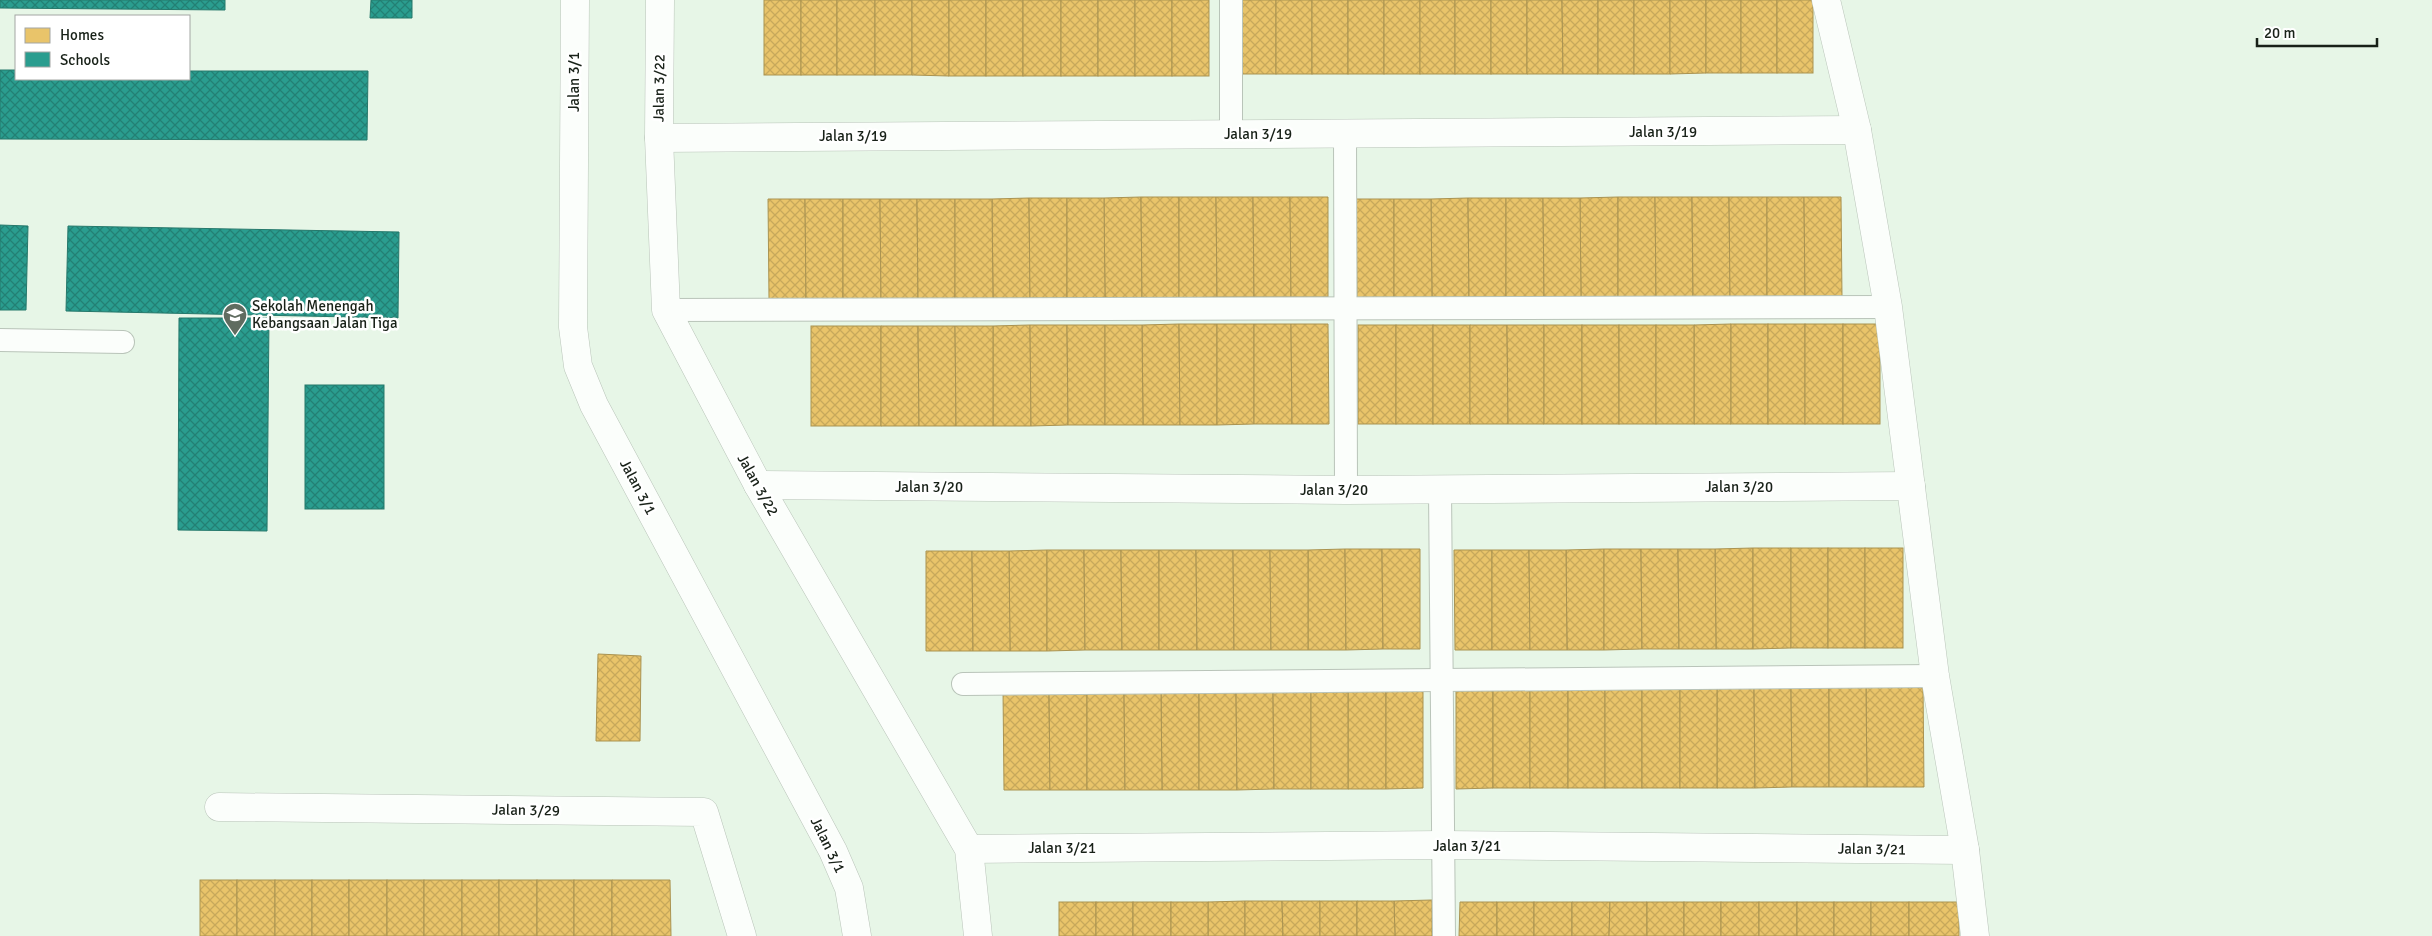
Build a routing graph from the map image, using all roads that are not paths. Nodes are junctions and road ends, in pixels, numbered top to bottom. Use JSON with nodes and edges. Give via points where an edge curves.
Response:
{"nodes":[{"id":1,"x":575,"y":0,"type":"edge"},
{"id":2,"x":660,"y":0,"type":"edge"},
{"id":3,"x":1230,"y":0,"type":"edge"},
{"id":4,"x":1826,"y":0,"type":"edge"},
{"id":5,"x":1857,"y":130,"type":"junction"},
{"id":6,"x":1230,"y":134,"type":"junction"},
{"id":7,"x":1345,"y":134,"type":"junction"},
{"id":8,"x":659,"y":138,"type":"junction"},
{"id":9,"x":1888,"y":307,"type":"junction"},
{"id":10,"x":1346,"y":308,"type":"junction"},
{"id":11,"x":666,"y":310,"type":"junction"},
{"id":12,"x":0,"y":340,"type":"edge"},
{"id":13,"x":123,"y":342,"type":"dead end"},
{"id":14,"x":758,"y":485,"type":"junction"},
{"id":15,"x":1911,"y":486,"type":"junction"},
{"id":16,"x":1440,"y":489,"type":"junction"},
{"id":17,"x":1346,"y":490,"type":"junction"},
{"id":18,"x":1935,"y":676,"type":"junction"},
{"id":19,"x":1442,"y":681,"type":"junction"},
{"id":20,"x":963,"y":684,"type":"dead end"},
{"id":21,"x":219,"y":808,"type":"dead end"},
{"id":22,"x":1443,"y":845,"type":"junction"},
{"id":23,"x":969,"y":848,"type":"junction"},
{"id":24,"x":1965,"y":850,"type":"junction"},
{"id":25,"x":742,"y":936,"type":"edge"},
{"id":26,"x":857,"y":936,"type":"edge"},
{"id":27,"x":978,"y":936,"type":"edge"},
{"id":28,"x":1444,"y":936,"type":"edge"},
{"id":29,"x":1975,"y":936,"type":"edge"}],
"edges":[{"from":1,"to":26,"type":"street","name":"Jalan 3/1","via":[[573,327],[578,366],[594,405],[834,851],[849,888]]},
{"from":2,"to":8,"type":"street","name":"Jalan 3/22"},
{"from":3,"to":6,"type":"lane"},
{"from":4,"to":5,"type":"street"},
{"from":5,"to":7,"type":"street","name":"Jalan 3/19"},
{"from":5,"to":9,"type":"street"},
{"from":6,"to":7,"type":"street","name":"Jalan 3/19"},
{"from":6,"to":8,"type":"street","name":"Jalan 3/19"},
{"from":7,"to":10,"type":"lane"},
{"from":8,"to":11,"type":"street","name":"Jalan 3/22"},
{"from":9,"to":10,"type":"lane"},
{"from":9,"to":15,"type":"street"},
{"from":10,"to":11,"type":"lane"},
{"from":10,"to":17,"type":"lane"},
{"from":11,"to":14,"type":"street","name":"Jalan 3/22"},
{"from":12,"to":13,"type":"lane"},
{"from":14,"to":17,"type":"street","name":"Jalan 3/20"},
{"from":14,"to":23,"type":"street","name":"Jalan 3/22"},
{"from":15,"to":16,"type":"street","name":"Jalan 3/20"},
{"from":15,"to":18,"type":"street"},
{"from":16,"to":17,"type":"street","name":"Jalan 3/20"},
{"from":16,"to":19,"type":"lane"},
{"from":18,"to":19,"type":"lane"},
{"from":18,"to":24,"type":"street"},
{"from":19,"to":20,"type":"lane"},
{"from":19,"to":22,"type":"lane"},
{"from":21,"to":25,"type":"street","name":"Jalan 3/29","via":[[704,812]]},
{"from":22,"to":23,"type":"street","name":"Jalan 3/21"},
{"from":22,"to":24,"type":"street","name":"Jalan 3/21"},
{"from":22,"to":28,"type":"lane"},
{"from":23,"to":27,"type":"street","name":"Jalan 3/22"},
{"from":24,"to":29,"type":"street"}]}
